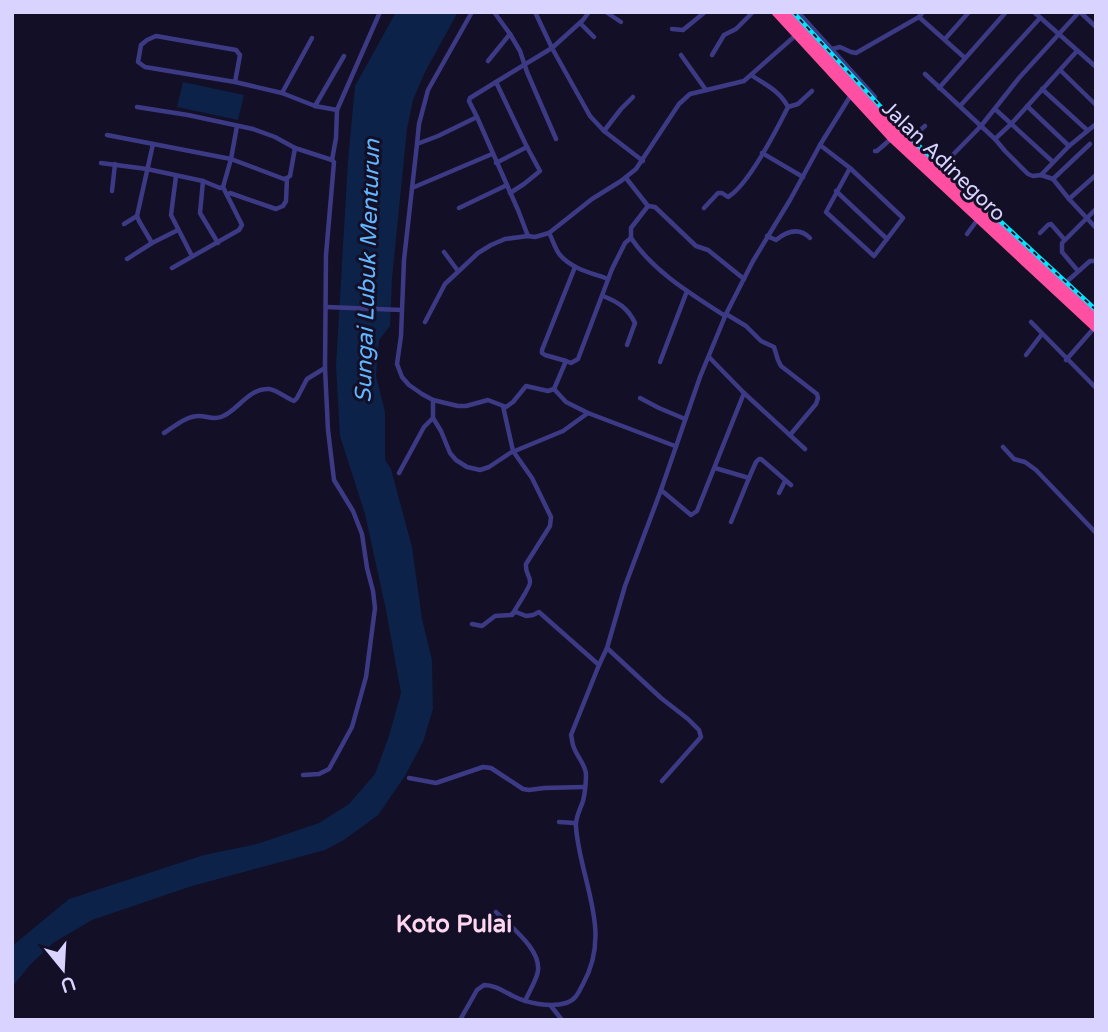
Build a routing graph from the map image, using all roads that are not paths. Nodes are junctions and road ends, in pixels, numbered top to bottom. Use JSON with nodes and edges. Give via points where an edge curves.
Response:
{"nodes":[{"id":1,"x":380,"y":12,"type":"edge"},
{"id":2,"x":472,"y":12,"type":"edge"},
{"id":3,"x":494,"y":12,"type":"edge"},
{"id":4,"x":535,"y":12,"type":"edge"},
{"id":5,"x":589,"y":12,"type":"edge"},
{"id":6,"x":606,"y":12,"type":"edge"},
{"id":7,"x":695,"y":12,"type":"edge"},
{"id":8,"x":705,"y":12,"type":"edge"},
{"id":9,"x":752,"y":12,"type":"edge"},
{"id":10,"x":776,"y":12,"type":"edge"},
{"id":11,"x":786,"y":12,"type":"edge"},
{"id":12,"x":797,"y":12,"type":"edge"},
{"id":13,"x":969,"y":12,"type":"edge"},
{"id":14,"x":1006,"y":12,"type":"edge"},
{"id":15,"x":1034,"y":12,"type":"edge"},
{"id":16,"x":1080,"y":12,"type":"edge"},
{"id":17,"x":921,"y":15,"type":"edge"},
{"id":18,"x":700,"y":17,"type":"junction"},
{"id":19,"x":1040,"y":18,"type":"junction"},
{"id":20,"x":621,"y":22,"type":"dead end"},
{"id":21,"x":580,"y":23,"type":"junction"},
{"id":22,"x":1096,"y":27,"type":"edge"},
{"id":23,"x":672,"y":29,"type":"dead end"},
{"id":24,"x":510,"y":34,"type":"junction"},
{"id":25,"x":1059,"y":34,"type":"junction"},
{"id":26,"x":796,"y":35,"type":"junction"},
{"id":27,"x":594,"y":37,"type":"dead end"},
{"id":28,"x":312,"y":38,"type":"dead end"},
{"id":29,"x":945,"y":39,"type":"junction"},
{"id":30,"x":819,"y":41,"type":"junction"},
{"id":31,"x":552,"y":48,"type":"junction"},
{"id":32,"x":832,"y":49,"type":"junction"},
{"id":33,"x":1077,"y":51,"type":"junction"},
{"id":34,"x":681,"y":55,"type":"dead end"},
{"id":35,"x":712,"y":55,"type":"dead end"},
{"id":36,"x":344,"y":56,"type":"dead end"},
{"id":37,"x":965,"y":58,"type":"junction"},
{"id":38,"x":488,"y":61,"type":"dead end"},
{"id":39,"x":524,"y":65,"type":"junction"},
{"id":40,"x":1096,"y":67,"type":"edge"},
{"id":41,"x":1060,"y":69,"type":"junction"},
{"id":42,"x":925,"y":74,"type":"dead end"},
{"id":43,"x":751,"y":75,"type":"junction"},
{"id":44,"x":235,"y":82,"type":"junction"},
{"id":45,"x":496,"y":82,"type":"junction"},
{"id":46,"x":939,"y":88,"type":"junction"},
{"id":47,"x":1042,"y":89,"type":"junction"},
{"id":48,"x":706,"y":90,"type":"junction"},
{"id":49,"x":812,"y":91,"type":"dead end"},
{"id":50,"x":282,"y":93,"type":"junction"},
{"id":51,"x":851,"y":95,"type":"junction"},
{"id":52,"x":633,"y":97,"type":"dead end"},
{"id":53,"x":875,"y":97,"type":"dead end"},
{"id":54,"x":1096,"y":105,"type":"edge"},
{"id":55,"x":315,"y":106,"type":"junction"},
{"id":56,"x":960,"y":106,"type":"junction"},
{"id":57,"x":1027,"y":106,"type":"junction"},
{"id":58,"x":137,"y":107,"type":"dead end"},
{"id":59,"x":788,"y":107,"type":"junction"},
{"id":60,"x":995,"y":109,"type":"junction"},
{"id":61,"x":337,"y":110,"type":"junction"},
{"id":62,"x":477,"y":117,"type":"junction"},
{"id":63,"x":1012,"y":124,"type":"junction"},
{"id":64,"x":1096,"y":124,"type":"edge"},
{"id":65,"x":237,"y":126,"type":"junction"},
{"id":66,"x":925,"y":126,"type":"dead end"},
{"id":67,"x":981,"y":126,"type":"junction"},
{"id":68,"x":1087,"y":130,"type":"junction"},
{"id":69,"x":604,"y":131,"type":"junction"},
{"id":70,"x":107,"y":135,"type":"dead end"},
{"id":71,"x":896,"y":137,"type":"junction"},
{"id":72,"x":556,"y":139,"type":"dead end"},
{"id":73,"x":995,"y":139,"type":"junction"},
{"id":74,"x":153,"y":144,"type":"junction"},
{"id":75,"x":417,"y":144,"type":"junction"},
{"id":76,"x":1090,"y":144,"type":"dead end"},
{"id":77,"x":820,"y":145,"type":"junction"},
{"id":78,"x":1069,"y":146,"type":"junction"},
{"id":79,"x":295,"y":148,"type":"junction"},
{"id":80,"x":527,"y":148,"type":"junction"},
{"id":81,"x":875,"y":151,"type":"dead end"},
{"id":82,"x":492,"y":153,"type":"junction"},
{"id":83,"x":762,"y":153,"type":"junction"},
{"id":84,"x":230,"y":159,"type":"junction"},
{"id":85,"x":332,"y":160,"type":"junction"},
{"id":86,"x":643,"y":161,"type":"junction"},
{"id":87,"x":1053,"y":162,"type":"junction"},
{"id":88,"x":101,"y":163,"type":"dead end"},
{"id":89,"x":496,"y":163,"type":"junction"},
{"id":90,"x":115,"y":164,"type":"junction"},
{"id":91,"x":849,"y":168,"type":"junction"},
{"id":92,"x":147,"y":169,"type":"junction"},
{"id":93,"x":937,"y":171,"type":"junction"},
{"id":94,"x":1041,"y":175,"type":"junction"},
{"id":95,"x":1096,"y":175,"type":"edge"},
{"id":96,"x":176,"y":176,"type":"junction"},
{"id":97,"x":803,"y":177,"type":"junction"},
{"id":98,"x":287,"y":178,"type":"junction"},
{"id":99,"x":626,"y":178,"type":"junction"},
{"id":100,"x":1054,"y":179,"type":"junction"},
{"id":101,"x":203,"y":181,"type":"junction"},
{"id":102,"x":507,"y":186,"type":"junction"},
{"id":103,"x":223,"y":187,"type":"junction"},
{"id":104,"x":412,"y":188,"type":"junction"},
{"id":105,"x":112,"y":191,"type":"dead end"},
{"id":106,"x":836,"y":191,"type":"junction"},
{"id":107,"x":510,"y":193,"type":"junction"},
{"id":108,"x":227,"y":195,"type":"junction"},
{"id":109,"x":1069,"y":199,"type":"junction"},
{"id":110,"x":648,"y":206,"type":"junction"},
{"id":111,"x":459,"y":208,"type":"dead end"},
{"id":112,"x":704,"y":208,"type":"dead end"},
{"id":113,"x":1096,"y":209,"type":"edge"},
{"id":114,"x":137,"y":216,"type":"junction"},
{"id":115,"x":978,"y":218,"type":"junction"},
{"id":116,"x":1086,"y":218,"type":"junction"},
{"id":117,"x":124,"y":224,"type":"dead end"},
{"id":118,"x":1096,"y":228,"type":"edge"},
{"id":119,"x":177,"y":230,"type":"junction"},
{"id":120,"x":549,"y":233,"type":"junction"},
{"id":121,"x":1040,"y":233,"type":"dead end"},
{"id":122,"x":967,"y":234,"type":"dead end"},
{"id":123,"x":527,"y":236,"type":"junction"},
{"id":124,"x":767,"y":236,"type":"junction"},
{"id":125,"x":631,"y":238,"type":"junction"},
{"id":126,"x":810,"y":238,"type":"dead end"},
{"id":127,"x":887,"y":239,"type":"junction"},
{"id":128,"x":1065,"y":239,"type":"junction"},
{"id":129,"x":152,"y":243,"type":"junction"},
{"id":130,"x":218,"y":243,"type":"junction"},
{"id":131,"x":444,"y":252,"type":"dead end"},
{"id":132,"x":192,"y":256,"type":"junction"},
{"id":133,"x":127,"y":259,"type":"dead end"},
{"id":134,"x":1027,"y":259,"type":"junction"},
{"id":135,"x":1096,"y":261,"type":"edge"},
{"id":136,"x":575,"y":267,"type":"junction"},
{"id":137,"x":173,"y":268,"type":"dead end"},
{"id":138,"x":1037,"y":268,"type":"junction"},
{"id":139,"x":458,"y":271,"type":"junction"},
{"id":140,"x":1078,"y":271,"type":"junction"},
{"id":141,"x":608,"y":279,"type":"junction"},
{"id":142,"x":744,"y":279,"type":"junction"},
{"id":143,"x":1063,"y":286,"type":"junction"},
{"id":144,"x":687,"y":291,"type":"junction"},
{"id":145,"x":603,"y":296,"type":"junction"},
{"id":146,"x":329,"y":307,"type":"junction"},
{"id":147,"x":399,"y":310,"type":"junction"},
{"id":148,"x":726,"y":315,"type":"junction"},
{"id":149,"x":1096,"y":317,"type":"edge"},
{"id":150,"x":1031,"y":322,"type":"dead end"},
{"id":151,"x":425,"y":323,"type":"dead end"},
{"id":152,"x":1095,"y":327,"type":"edge"},
{"id":153,"x":1042,"y":334,"type":"junction"},
{"id":154,"x":627,"y":345,"type":"dead end"},
{"id":155,"x":1026,"y":355,"type":"dead end"},
{"id":156,"x":709,"y":357,"type":"junction"},
{"id":157,"x":1066,"y":359,"type":"junction"},
{"id":158,"x":566,"y":361,"type":"junction"},
{"id":159,"x":660,"y":362,"type":"dead end"},
{"id":160,"x":325,"y":369,"type":"junction"},
{"id":161,"x":1096,"y":388,"type":"edge"},
{"id":162,"x":554,"y":389,"type":"junction"},
{"id":163,"x":744,"y":393,"type":"junction"},
{"id":164,"x":640,"y":398,"type":"dead end"},
{"id":165,"x":433,"y":400,"type":"junction"},
{"id":166,"x":503,"y":406,"type":"junction"},
{"id":167,"x":588,"y":412,"type":"junction"},
{"id":168,"x":433,"y":418,"type":"junction"},
{"id":169,"x":685,"y":419,"type":"junction"},
{"id":170,"x":164,"y":433,"type":"dead end"},
{"id":171,"x":790,"y":435,"type":"junction"},
{"id":172,"x":675,"y":446,"type":"junction"},
{"id":173,"x":1003,"y":447,"type":"dead end"},
{"id":174,"x":805,"y":449,"type":"dead end"},
{"id":175,"x":513,"y":451,"type":"junction"},
{"id":176,"x":715,"y":468,"type":"junction"},
{"id":177,"x":399,"y":473,"type":"dead end"},
{"id":178,"x":749,"y":478,"type":"junction"},
{"id":179,"x":785,"y":481,"type":"junction"},
{"id":180,"x":791,"y":485,"type":"dead end"},
{"id":181,"x":662,"y":490,"type":"junction"},
{"id":182,"x":779,"y":493,"type":"dead end"},
{"id":183,"x":731,"y":522,"type":"dead end"},
{"id":184,"x":1096,"y":533,"type":"edge"},
{"id":185,"x":512,"y":615,"type":"junction"},
{"id":186,"x":472,"y":624,"type":"dead end"},
{"id":187,"x":607,"y":648,"type":"junction"},
{"id":188,"x":598,"y":665,"type":"junction"},
{"id":189,"x":303,"y":775,"type":"dead end"},
{"id":190,"x":409,"y":778,"type":"dead end"},
{"id":191,"x":662,"y":781,"type":"dead end"},
{"id":192,"x":584,"y":787,"type":"junction"},
{"id":193,"x":559,"y":822,"type":"dead end"},
{"id":194,"x":575,"y":823,"type":"junction"},
{"id":195,"x":496,"y":912,"type":"dead end"},
{"id":196,"x":525,"y":1001,"type":"junction"},
{"id":197,"x":550,"y":1005,"type":"junction"},
{"id":198,"x":460,"y":1020,"type":"edge"},
{"id":199,"x":562,"y":1020,"type":"edge"}],
"edges":[{"from":1,"to":61,"type":"street"},
{"from":2,"to":75,"type":"street","via":[[428,90]]},
{"from":3,"to":24,"type":"street"},
{"from":4,"to":31,"type":"street"},
{"from":5,"to":21,"type":"street"},
{"from":6,"to":20,"type":"street"},
{"from":7,"to":18,"type":"street"},
{"from":8,"to":18,"type":"street"},
{"from":9,"to":35,"type":"street","via":[[724,34]]},
{"from":10,"to":26,"type":"highway","name":"Jalan Adinegoro"},
{"from":11,"to":30,"type":"highway","name":"Jalan Adinegoro"},
{"from":12,"to":30,"type":"street"},
{"from":13,"to":29,"type":"street"},
{"from":14,"to":37,"type":"street"},
{"from":15,"to":19,"type":"street"},
{"from":16,"to":22,"type":"street"},
{"from":16,"to":25,"type":"street"},
{"from":17,"to":29,"type":"street"},
{"from":17,"to":32,"type":"street","via":[[856,53]]},
{"from":18,"to":23,"type":"street","via":[[681,30]]},
{"from":19,"to":25,"type":"street"},
{"from":19,"to":56,"type":"street"},
{"from":21,"to":27,"type":"street"},
{"from":21,"to":31,"type":"street"},
{"from":24,"to":38,"type":"street"},
{"from":24,"to":39,"type":"street"},
{"from":25,"to":33,"type":"street"},
{"from":25,"to":60,"type":"street"},
{"from":26,"to":43,"type":"street"},
{"from":26,"to":51,"type":"highway","name":"Jalan Adinegoro"},
{"from":28,"to":50,"type":"street"},
{"from":29,"to":37,"type":"street"},
{"from":30,"to":32,"type":"street"},
{"from":30,"to":71,"type":"highway","name":"Jalan Adinegoro"},
{"from":31,"to":39,"type":"street"},
{"from":31,"to":69,"type":"street","via":[[590,116]]},
{"from":32,"to":53,"type":"street"},
{"from":33,"to":40,"type":"street"},
{"from":33,"to":41,"type":"street"},
{"from":34,"to":48,"type":"street"},
{"from":36,"to":55,"type":"street"},
{"from":37,"to":46,"type":"street"},
{"from":39,"to":45,"type":"street"},
{"from":39,"to":72,"type":"street"},
{"from":41,"to":47,"type":"street"},
{"from":41,"to":54,"type":"street"},
{"from":42,"to":46,"type":"street"},
{"from":43,"to":48,"type":"street"},
{"from":43,"to":59,"type":"street","via":[[773,88]]},
{"from":44,"to":44,"type":"street","via":[[240,55],[236,50],[156,36],[141,44],[138,62],[145,67]]},
{"from":44,"to":50,"type":"street"},
{"from":45,"to":62,"type":"street","via":[[470,98]]},
{"from":45,"to":80,"type":"street"},
{"from":46,"to":56,"type":"street"},
{"from":47,"to":57,"type":"street"},
{"from":47,"to":68,"type":"street"},
{"from":48,"to":86,"type":"street","via":[[690,94],[679,104]]},
{"from":49,"to":59,"type":"street"},
{"from":50,"to":55,"type":"street"},
{"from":51,"to":71,"type":"highway","name":"Jalan Adinegoro"},
{"from":51,"to":77,"type":"street"},
{"from":52,"to":69,"type":"street"},
{"from":55,"to":61,"type":"street"},
{"from":56,"to":67,"type":"street"},
{"from":57,"to":63,"type":"street"},
{"from":57,"to":78,"type":"street"},
{"from":58,"to":65,"type":"street"},
{"from":59,"to":83,"type":"street"},
{"from":60,"to":63,"type":"street"},
{"from":60,"to":67,"type":"street"},
{"from":61,"to":85,"type":"street"},
{"from":62,"to":75,"type":"street"},
{"from":62,"to":82,"type":"street"},
{"from":63,"to":73,"type":"street"},
{"from":63,"to":87,"type":"street"},
{"from":64,"to":68,"type":"street"},
{"from":65,"to":79,"type":"street"},
{"from":65,"to":84,"type":"street"},
{"from":66,"to":71,"type":"street","via":[[918,132],[911,127]]},
{"from":67,"to":73,"type":"street"},
{"from":67,"to":93,"type":"street"},
{"from":68,"to":78,"type":"street"},
{"from":69,"to":86,"type":"street"},
{"from":70,"to":74,"type":"street"},
{"from":71,"to":81,"type":"street"},
{"from":71,"to":93,"type":"highway","name":"Jalan Adinegoro"},
{"from":71,"to":115,"type":"highway","name":"Jalan Adinegoro"},
{"from":73,"to":94,"type":"street","via":[[1028,174]]},
{"from":74,"to":84,"type":"street"},
{"from":74,"to":92,"type":"street"},
{"from":75,"to":104,"type":"street"},
{"from":76,"to":100,"type":"street"},
{"from":77,"to":91,"type":"street"},
{"from":77,"to":97,"type":"street"},
{"from":78,"to":87,"type":"street"},
{"from":79,"to":85,"type":"street"},
{"from":79,"to":98,"type":"street"},
{"from":80,"to":89,"type":"street"},
{"from":80,"to":107,"type":"street","via":[[540,171]]},
{"from":82,"to":89,"type":"street"},
{"from":82,"to":104,"type":"street"},
{"from":83,"to":97,"type":"street"},
{"from":83,"to":112,"type":"street","via":[[733,194],[718,193]]},
{"from":84,"to":98,"type":"street"},
{"from":84,"to":103,"type":"street"},
{"from":85,"to":146,"type":"street","via":[[326,255]]},
{"from":86,"to":99,"type":"street"},
{"from":87,"to":94,"type":"street"},
{"from":88,"to":90,"type":"street"},
{"from":89,"to":102,"type":"street"},
{"from":90,"to":92,"type":"street"},
{"from":90,"to":105,"type":"street"},
{"from":91,"to":106,"type":"street"},
{"from":91,"to":127,"type":"street","via":[[903,219]]},
{"from":92,"to":96,"type":"street"},
{"from":92,"to":114,"type":"street"},
{"from":93,"to":134,"type":"highway","name":"Jalan Adinegoro"},
{"from":94,"to":100,"type":"street"},
{"from":95,"to":109,"type":"street"},
{"from":96,"to":101,"type":"street"},
{"from":96,"to":119,"type":"street","via":[[171,215]]},
{"from":97,"to":124,"type":"street"},
{"from":98,"to":108,"type":"street","via":[[286,201],[276,209]]},
{"from":99,"to":110,"type":"street"},
{"from":99,"to":120,"type":"street"},
{"from":100,"to":109,"type":"street"},
{"from":101,"to":103,"type":"street"},
{"from":101,"to":130,"type":"street","via":[[200,214]]},
{"from":102,"to":107,"type":"street"},
{"from":102,"to":111,"type":"street"},
{"from":103,"to":108,"type":"street"},
{"from":104,"to":147,"type":"street"},
{"from":106,"to":127,"type":"street"},
{"from":106,"to":127,"type":"street","via":[[826,213],[873,257]]},
{"from":107,"to":123,"type":"street"},
{"from":108,"to":130,"type":"street","via":[[242,225]]},
{"from":109,"to":116,"type":"street"},
{"from":110,"to":125,"type":"street","via":[[631,228]]},
{"from":110,"to":142,"type":"street"},
{"from":113,"to":116,"type":"street"},
{"from":114,"to":117,"type":"street"},
{"from":114,"to":129,"type":"street"},
{"from":115,"to":122,"type":"street"},
{"from":115,"to":134,"type":"highway","name":"Jalan Adinegoro"},
{"from":116,"to":118,"type":"street"},
{"from":116,"to":128,"type":"street"},
{"from":119,"to":129,"type":"street"},
{"from":119,"to":132,"type":"street"},
{"from":120,"to":123,"type":"street"},
{"from":120,"to":136,"type":"street","via":[[561,256]]},
{"from":121,"to":128,"type":"street","via":[[1051,224]]},
{"from":123,"to":139,"type":"street","via":[[491,245]]},
{"from":124,"to":126,"type":"street","via":[[776,240],[799,230]]},
{"from":124,"to":142,"type":"street"},
{"from":125,"to":141,"type":"street"},
{"from":125,"to":144,"type":"street"},
{"from":128,"to":140,"type":"street","via":[[1062,252]]},
{"from":129,"to":133,"type":"street"},
{"from":130,"to":132,"type":"street"},
{"from":131,"to":139,"type":"street"},
{"from":132,"to":137,"type":"street"},
{"from":134,"to":138,"type":"highway","name":"Jalan Adinegoro"},
{"from":135,"to":140,"type":"street"},
{"from":136,"to":141,"type":"street"},
{"from":136,"to":158,"type":"street","via":[[542,350]]},
{"from":138,"to":143,"type":"highway","name":"Jalan Adinegoro"},
{"from":138,"to":152,"type":"highway","name":"Jalan Adinegoro"},
{"from":139,"to":151,"type":"street"},
{"from":140,"to":143,"type":"street"},
{"from":141,"to":145,"type":"street"},
{"from":142,"to":148,"type":"street"},
{"from":143,"to":149,"type":"highway","name":"Jalan Adinegoro"},
{"from":144,"to":148,"type":"street"},
{"from":144,"to":159,"type":"street"},
{"from":145,"to":154,"type":"street","via":[[623,304],[634,320]]},
{"from":145,"to":158,"type":"street","via":[[578,359]]},
{"from":146,"to":147,"type":"street"},
{"from":146,"to":160,"type":"street"},
{"from":147,"to":165,"type":"street","via":[[397,364],[409,385]]},
{"from":148,"to":156,"type":"street"},
{"from":148,"to":171,"type":"street","via":[[774,347],[781,366],[817,394],[816,404]]},
{"from":150,"to":153,"type":"street"},
{"from":152,"to":157,"type":"street"},
{"from":153,"to":155,"type":"street"},
{"from":153,"to":157,"type":"street"},
{"from":156,"to":163,"type":"street"},
{"from":156,"to":169,"type":"street"},
{"from":157,"to":161,"type":"street"},
{"from":158,"to":162,"type":"street"},
{"from":160,"to":170,"type":"street","via":[[307,379],[294,401],[270,389],[258,391],[222,417],[190,417]]},
{"from":160,"to":189,"type":"street","via":[[334,480],[362,534],[374,613],[366,677],[352,727],[329,769]]},
{"from":162,"to":166,"type":"street","via":[[526,386],[509,406]]},
{"from":162,"to":167,"type":"street"},
{"from":163,"to":171,"type":"street"},
{"from":163,"to":176,"type":"street"},
{"from":164,"to":169,"type":"street"},
{"from":165,"to":166,"type":"street","via":[[466,406],[488,400]]},
{"from":165,"to":168,"type":"street"},
{"from":166,"to":175,"type":"street"},
{"from":167,"to":172,"type":"street"},
{"from":167,"to":175,"type":"street","via":[[563,431]]},
{"from":168,"to":175,"type":"street","via":[[450,453],[467,467],[485,469]]},
{"from":168,"to":177,"type":"street"},
{"from":169,"to":172,"type":"street"},
{"from":171,"to":174,"type":"street"},
{"from":172,"to":181,"type":"street"},
{"from":173,"to":184,"type":"street","via":[[1014,459],[1036,470]]},
{"from":175,"to":185,"type":"street","via":[[552,521],[526,564],[530,587]]},
{"from":176,"to":178,"type":"street"},
{"from":176,"to":181,"type":"street","via":[[694,514]]},
{"from":178,"to":179,"type":"street","via":[[761,459]]},
{"from":178,"to":183,"type":"street"},
{"from":179,"to":180,"type":"street"},
{"from":179,"to":182,"type":"street"},
{"from":181,"to":187,"type":"street"},
{"from":185,"to":186,"type":"street","via":[[495,616],[484,626]]},
{"from":185,"to":188,"type":"street","via":[[539,612]]},
{"from":187,"to":188,"type":"street"},
{"from":187,"to":191,"type":"street","via":[[700,733]]},
{"from":188,"to":192,"type":"street","via":[[572,735],[586,772]]},
{"from":190,"to":192,"type":"street","via":[[436,783],[483,767],[523,789]]},
{"from":192,"to":194,"type":"street"},
{"from":193,"to":194,"type":"street"},
{"from":194,"to":197,"type":"street","via":[[594,909],[596,941],[592,965],[575,998]]},
{"from":195,"to":196,"type":"street","via":[[537,957],[537,975]]},
{"from":196,"to":197,"type":"street"},
{"from":196,"to":198,"type":"street","via":[[484,985]]},
{"from":197,"to":199,"type":"street"}]}
